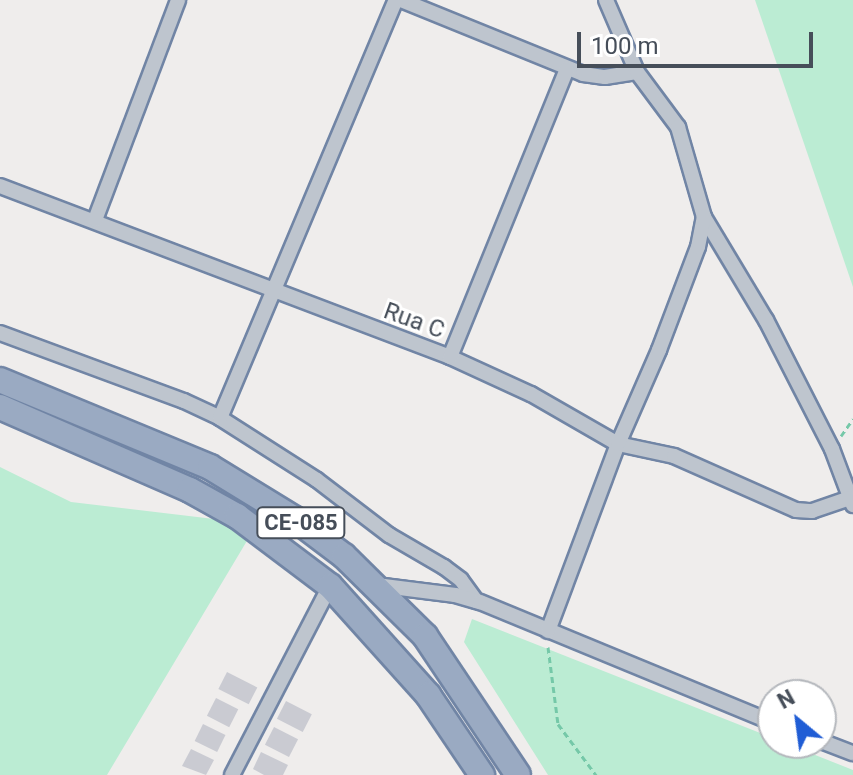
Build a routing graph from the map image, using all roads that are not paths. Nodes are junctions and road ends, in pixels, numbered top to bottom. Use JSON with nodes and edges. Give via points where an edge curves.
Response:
{"nodes":[{"id":1,"x":178,"y":0,"type":"edge"},
{"id":2,"x":399,"y":0,"type":"edge"},
{"id":3,"x":606,"y":0,"type":"edge"},
{"id":4,"x":567,"y":69,"type":"junction"},
{"id":5,"x":637,"y":72,"type":"junction"},
{"id":6,"x":0,"y":186,"type":"edge"},
{"id":7,"x":704,"y":217,"type":"junction"},
{"id":8,"x":95,"y":220,"type":"junction"},
{"id":9,"x":272,"y":292,"type":"junction"},
{"id":10,"x":0,"y":333,"type":"edge"},
{"id":11,"x":450,"y":357,"type":"junction"},
{"id":12,"x":0,"y":380,"type":"edge"},
{"id":13,"x":0,"y":407,"type":"edge"},
{"id":14,"x":220,"y":418,"type":"junction"},
{"id":15,"x":618,"y":444,"type":"junction"},
{"id":16,"x":851,"y":502,"type":"edge"},
{"id":17,"x":376,"y":585,"type":"junction"},
{"id":18,"x":330,"y":586,"type":"junction"},
{"id":19,"x":476,"y":601,"type":"junction"},
{"id":20,"x":548,"y":631,"type":"junction"},
{"id":21,"x":757,"y":716,"type":"edge"},
{"id":22,"x":232,"y":775,"type":"edge"},
{"id":23,"x":482,"y":775,"type":"edge"},
{"id":24,"x":518,"y":775,"type":"edge"}],
"edges":[{"from":1,"to":8,"type":"street"},
{"from":2,"to":4,"type":"street"},
{"from":2,"to":9,"type":"street"},
{"from":3,"to":5,"type":"street"},
{"from":4,"to":5,"type":"street","via":[[605,77]]},
{"from":4,"to":11,"type":"street"},
{"from":5,"to":7,"type":"street","via":[[678,127]]},
{"from":6,"to":8,"type":"street","name":"Rua C"},
{"from":7,"to":15,"type":"street","via":[[659,350]]},
{"from":7,"to":16,"type":"street","via":[[741,275],[832,449]]},
{"from":8,"to":9,"type":"street","name":"Rua C"},
{"from":9,"to":11,"type":"street","name":"Rua C"},
{"from":9,"to":14,"type":"street"},
{"from":10,"to":14,"type":"street"},
{"from":11,"to":15,"type":"street","name":"Rua C","via":[[531,394]]},
{"from":12,"to":17,"type":"highway","number":"CE-085","via":[[210,467],[295,519]]},
{"from":13,"to":18,"type":"highway","number":"CE-085","via":[[190,490],[237,516]]},
{"from":14,"to":19,"type":"street","via":[[444,567]]},
{"from":15,"to":16,"type":"street","name":"Rua C","via":[[674,456],[796,510]]},
{"from":15,"to":20,"type":"street"},
{"from":17,"to":19,"type":"street"},
{"from":17,"to":24,"type":"highway","number":"CE-085","via":[[425,636]]},
{"from":18,"to":22,"type":"street"},
{"from":18,"to":23,"type":"highway","number":"CE-085","via":[[428,695]]},
{"from":19,"to":20,"type":"street"},
{"from":20,"to":21,"type":"street"}]}
